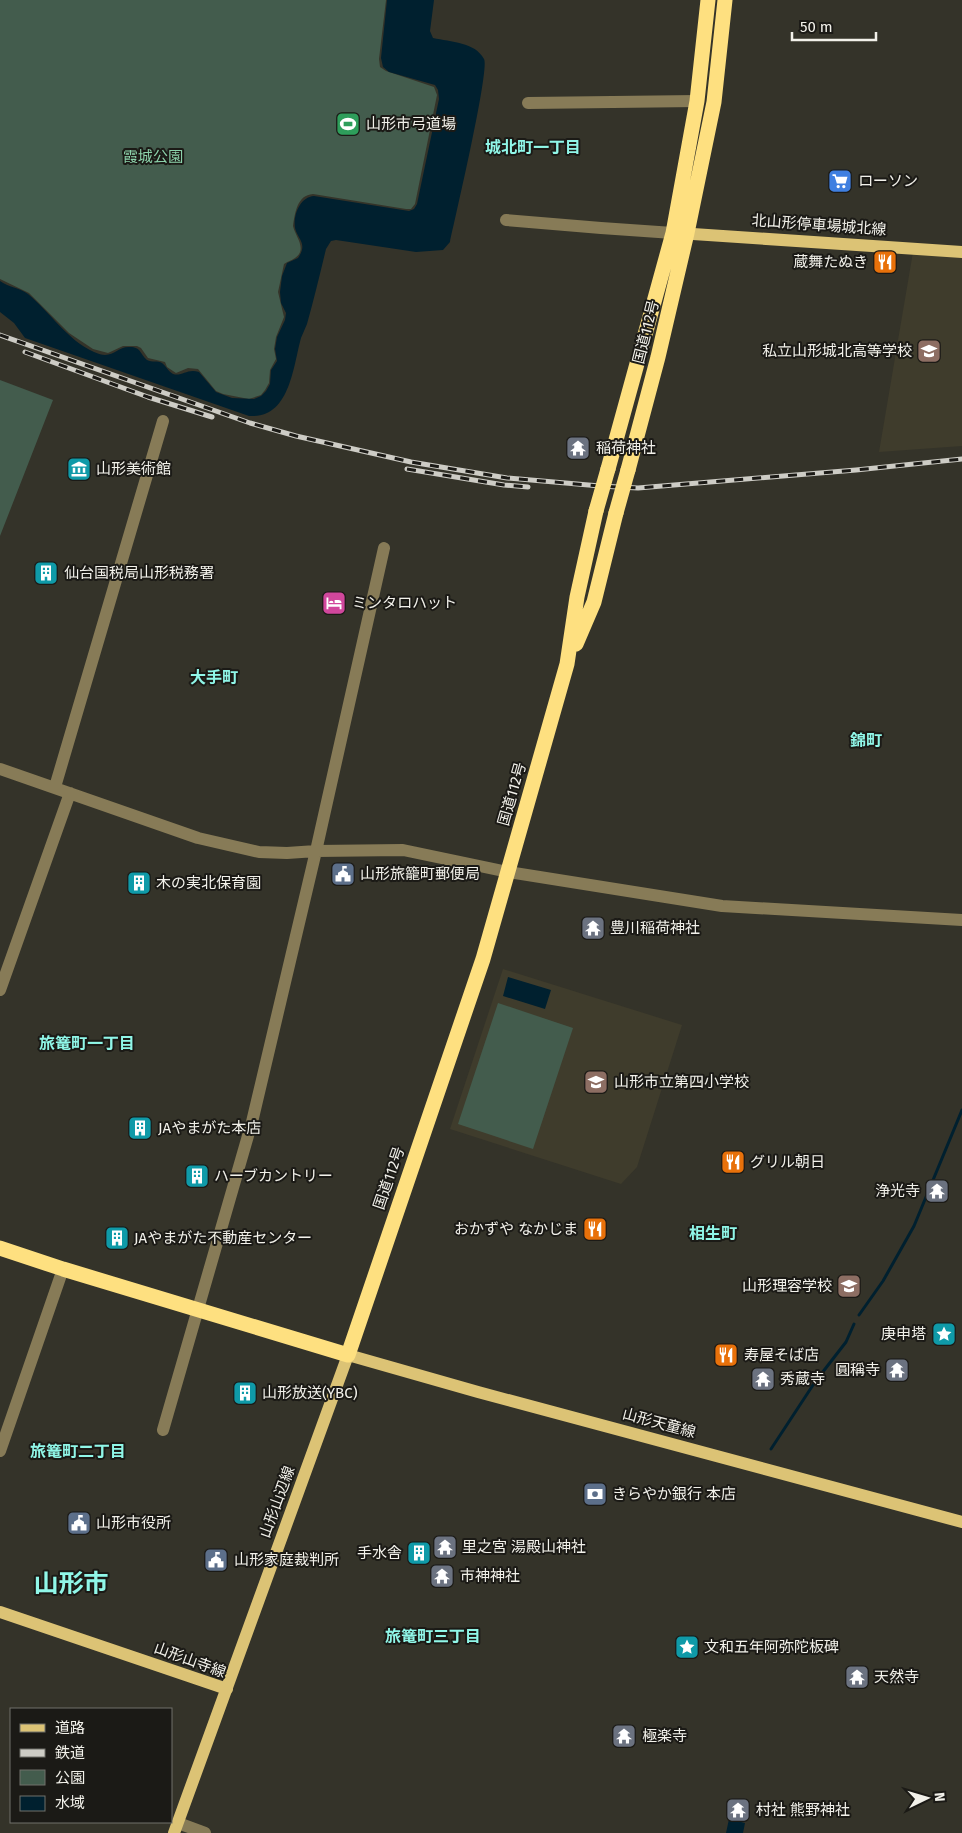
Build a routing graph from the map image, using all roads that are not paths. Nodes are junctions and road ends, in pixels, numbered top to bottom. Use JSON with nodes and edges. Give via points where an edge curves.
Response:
{"nodes":[{"id":1,"x":708,"y":0,"type":"edge"},
{"id":2,"x":725,"y":0,"type":"edge"},
{"id":3,"x":697,"y":101,"type":"junction"},
{"id":4,"x":528,"y":103,"type":"dead end"},
{"id":5,"x":506,"y":220,"type":"dead end"},
{"id":6,"x":680,"y":233,"type":"junction"},
{"id":7,"x":962,"y":252,"type":"edge"},
{"id":8,"x":163,"y":421,"type":"dead end"},
{"id":9,"x":384,"y":548,"type":"dead end"},
{"id":10,"x":567,"y":664,"type":"junction"},
{"id":11,"x":0,"y":768,"type":"edge"},
{"id":12,"x":55,"y":787,"type":"junction"},
{"id":13,"x":70,"y":793,"type":"junction"},
{"id":14,"x":316,"y":851,"type":"junction"},
{"id":15,"x":508,"y":872,"type":"junction"},
{"id":16,"x":962,"y":920,"type":"edge"},
{"id":17,"x":0,"y":990,"type":"edge"},
{"id":18,"x":0,"y":1248,"type":"edge"},
{"id":19,"x":63,"y":1269,"type":"junction"},
{"id":20,"x":197,"y":1310,"type":"junction"},
{"id":21,"x":348,"y":1355,"type":"junction"},
{"id":22,"x":163,"y":1430,"type":"dead end"},
{"id":23,"x":0,"y":1451,"type":"edge"},
{"id":24,"x":962,"y":1522,"type":"edge"},
{"id":25,"x":0,"y":1612,"type":"edge"},
{"id":26,"x":227,"y":1689,"type":"junction"},
{"id":27,"x":176,"y":1828,"type":"edge"},
{"id":28,"x":205,"y":1833,"type":"edge"}],
"edges":[{"from":1,"to":3,"type":"highway","name":"国道112号"},
{"from":2,"to":6,"type":"highway","name":"国道112号","via":[[714,102]]},
{"from":3,"to":4,"type":"street"},
{"from":3,"to":6,"type":"highway","name":"国道112号"},
{"from":5,"to":6,"type":"street"},
{"from":6,"to":7,"type":"main road","name":"北山形停車場城北線"},
{"from":6,"to":10,"type":"highway","name":"国道112号","bridge":true,"via":[[596,511],[577,597]]},
{"from":6,"to":10,"type":"highway","name":"国道112号","bridge":true,"via":[[658,357],[594,602]]},
{"from":8,"to":12,"type":"street"},
{"from":9,"to":14,"type":"street"},
{"from":10,"to":15,"type":"highway","name":"国道112号"},
{"from":11,"to":12,"type":"street"},
{"from":12,"to":13,"type":"street"},
{"from":13,"to":14,"type":"street","via":[[229,846],[259,852]]},
{"from":13,"to":17,"type":"street"},
{"from":14,"to":15,"type":"street","via":[[403,850]]},
{"from":14,"to":20,"type":"street","via":[[252,1122]]},
{"from":15,"to":16,"type":"street","via":[[722,906]]},
{"from":15,"to":21,"type":"highway","name":"国道112号","via":[[482,959]]},
{"from":18,"to":19,"type":"highway"},
{"from":19,"to":20,"type":"highway"},
{"from":19,"to":23,"type":"street"},
{"from":20,"to":21,"type":"highway"},
{"from":20,"to":22,"type":"street"},
{"from":21,"to":24,"type":"main road","name":"山形天童線"},
{"from":21,"to":26,"type":"main road","name":"山形山辺線"},
{"from":25,"to":26,"type":"main road","name":"山形山寺線"},
{"from":26,"to":27,"type":"main road","name":"山形山寺線"},
{"from":27,"to":28,"type":"street"}]}
